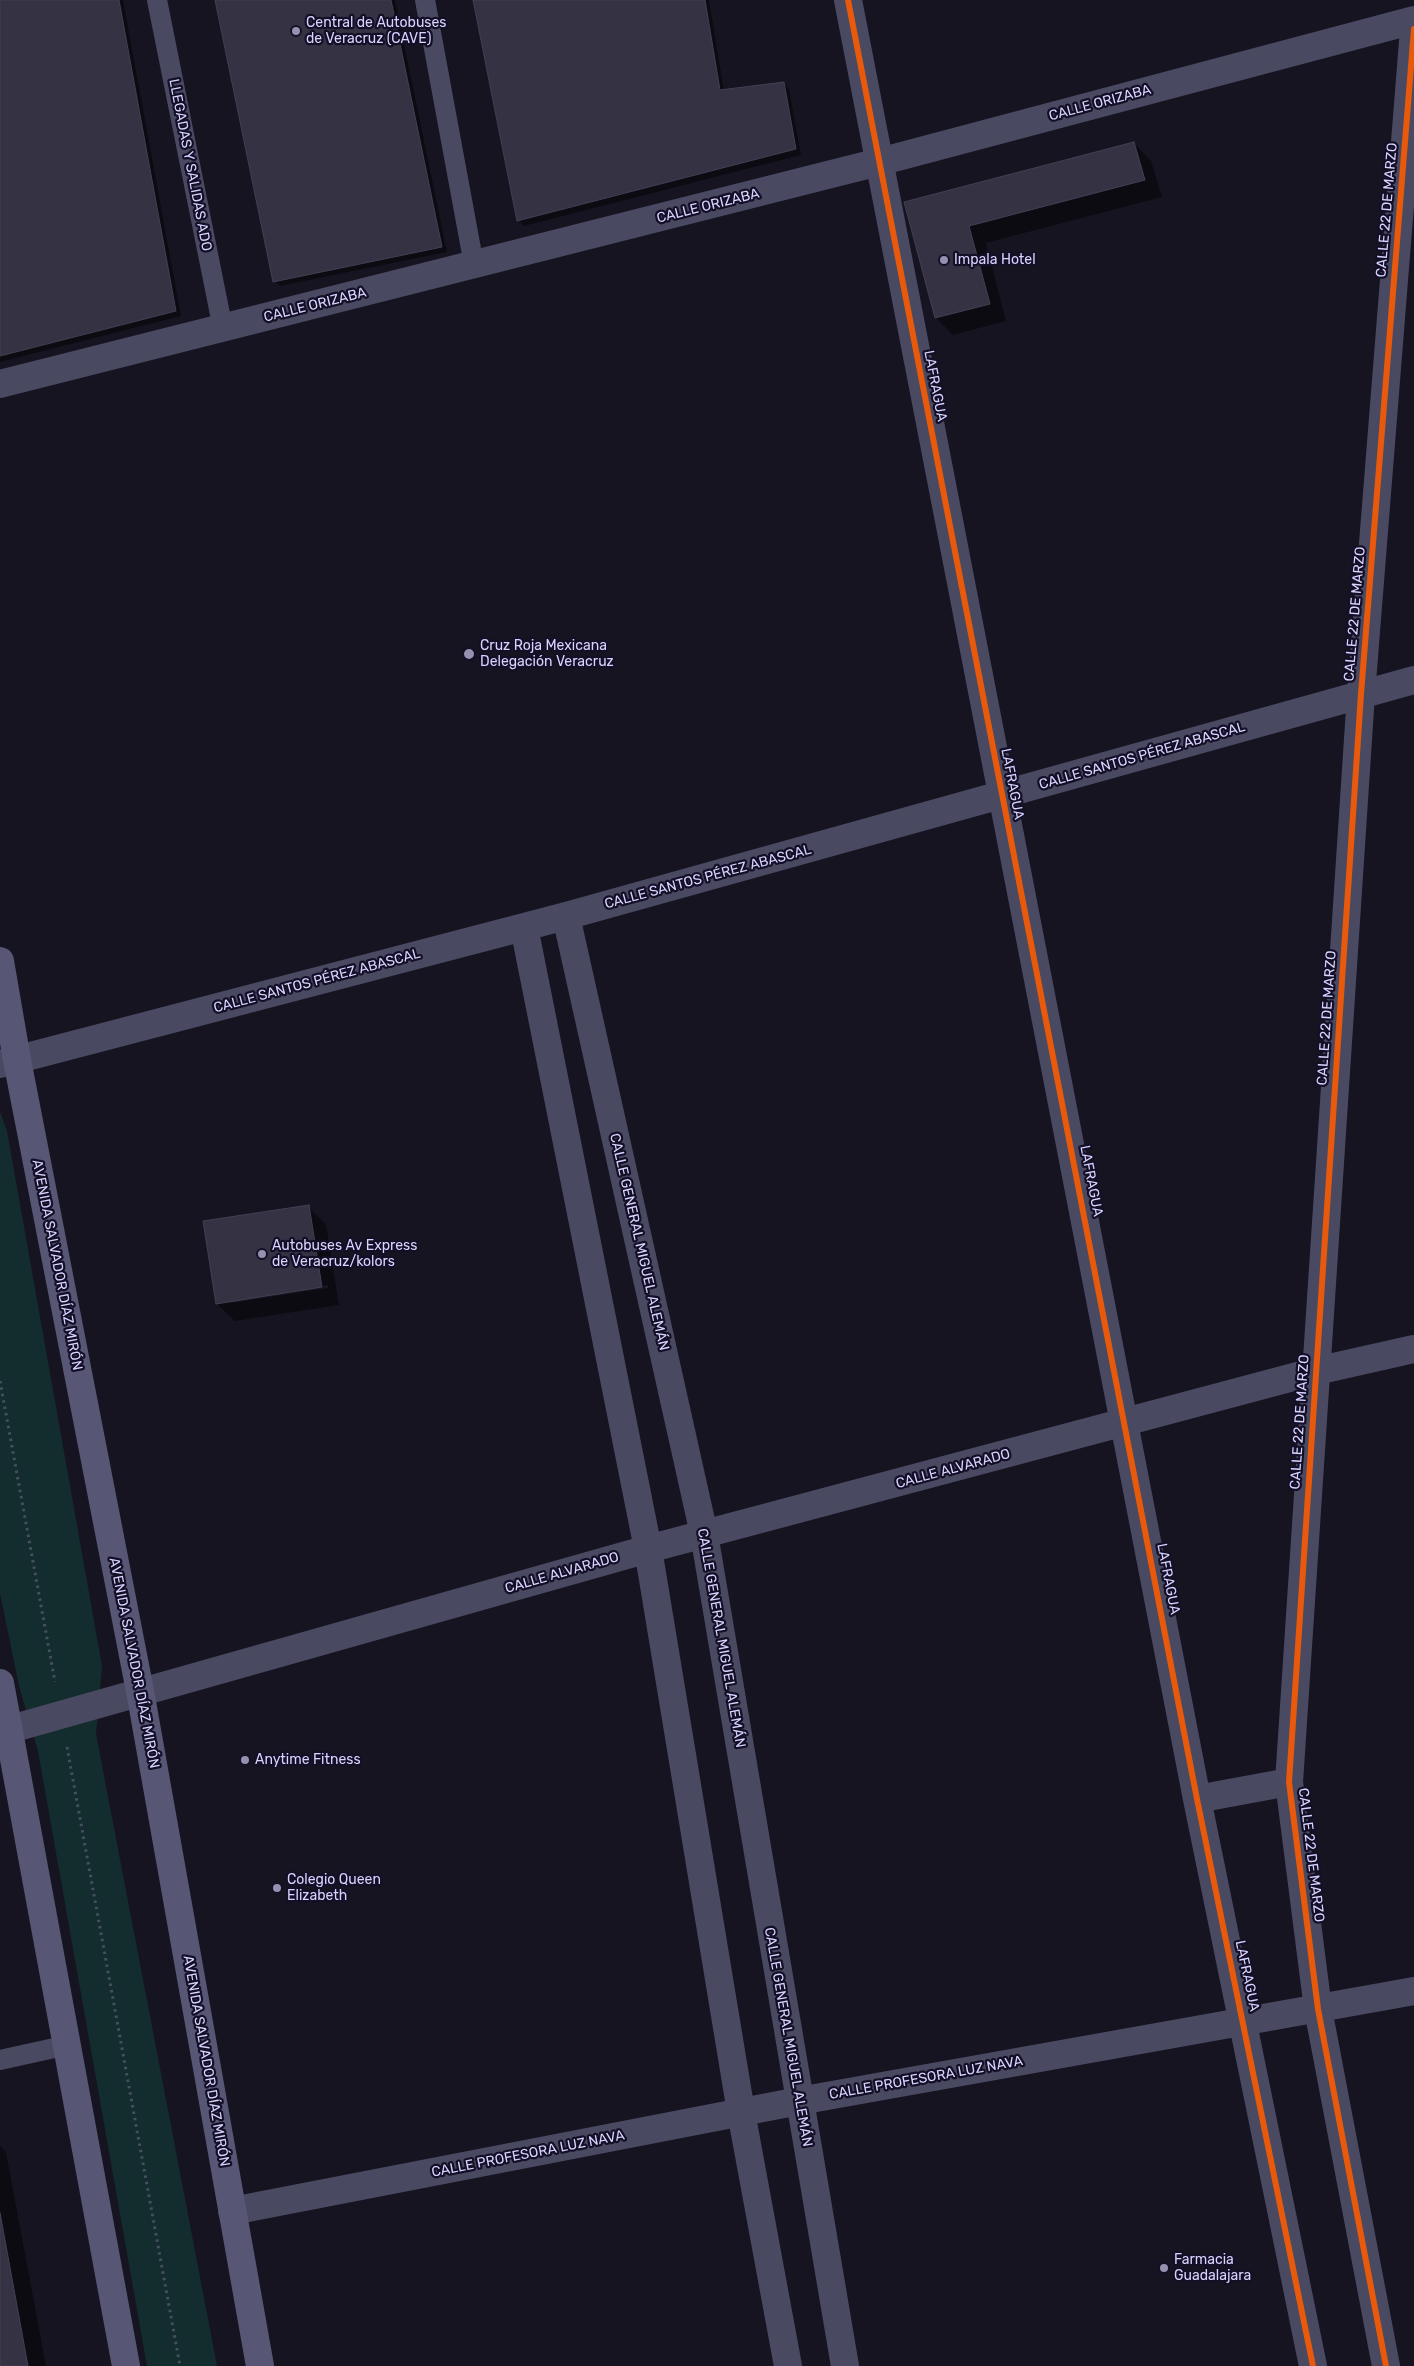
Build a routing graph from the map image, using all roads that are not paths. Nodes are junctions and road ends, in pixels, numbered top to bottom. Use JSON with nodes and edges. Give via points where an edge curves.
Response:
{"nodes":[{"id":1,"x":157,"y":0,"type":"edge"},
{"id":2,"x":425,"y":0,"type":"edge"},
{"id":3,"x":848,"y":0,"type":"edge"},
{"id":4,"x":1414,"y":20,"type":"edge"},
{"id":5,"x":1414,"y":29,"type":"edge"},
{"id":6,"x":879,"y":162,"type":"junction"},
{"id":7,"x":474,"y":265,"type":"junction"},
{"id":8,"x":223,"y":329,"type":"junction"},
{"id":9,"x":0,"y":384,"type":"edge"},
{"id":10,"x":1414,"y":680,"type":"edge"},
{"id":11,"x":1361,"y":694,"type":"junction"},
{"id":12,"x":1002,"y":796,"type":"junction"},
{"id":13,"x":566,"y":916,"type":"junction"},
{"id":14,"x":524,"y":927,"type":"junction"},
{"id":15,"x":0,"y":961,"type":"edge"},
{"id":16,"x":8,"y":1062,"type":"edge"},
{"id":17,"x":1414,"y":1349,"type":"edge"},
{"id":18,"x":1316,"y":1371,"type":"junction"},
{"id":19,"x":1126,"y":1423,"type":"junction"},
{"id":20,"x":704,"y":1534,"type":"junction"},
{"id":21,"x":648,"y":1549,"type":"junction"},
{"id":22,"x":0,"y":1683,"type":"edge"},
{"id":23,"x":140,"y":1691,"type":"junction"},
{"id":24,"x":4,"y":1731,"type":"edge"},
{"id":25,"x":1289,"y":1782,"type":"junction"},
{"id":26,"x":1197,"y":1799,"type":"junction"},
{"id":27,"x":1414,"y":1991,"type":"edge"},
{"id":28,"x":1318,"y":2009,"type":"junction"},
{"id":29,"x":1243,"y":2021,"type":"junction"},
{"id":30,"x":68,"y":2045,"type":"junction"},
{"id":31,"x":0,"y":2060,"type":"edge"},
{"id":32,"x":799,"y":2101,"type":"junction"},
{"id":33,"x":741,"y":2112,"type":"junction"},
{"id":34,"x":232,"y":2211,"type":"junction"},
{"id":35,"x":126,"y":2366,"type":"edge"},
{"id":36,"x":260,"y":2366,"type":"edge"},
{"id":37,"x":788,"y":2366,"type":"edge"},
{"id":38,"x":845,"y":2366,"type":"edge"},
{"id":39,"x":1313,"y":2366,"type":"edge"},
{"id":40,"x":1386,"y":2366,"type":"edge"}],
"edges":[{"from":1,"to":8,"type":"lane","name":"LLEGADAS Y SALIDAS ADO"},
{"from":2,"to":7,"type":"lane"},
{"from":3,"to":6,"type":"street","name":"LAFRAGUA"},
{"from":4,"to":6,"type":"street","name":"CALLE ORIZABA"},
{"from":5,"to":11,"type":"street","name":"CALLE 22 DE MARZO"},
{"from":6,"to":7,"type":"street","name":"CALLE ORIZABA"},
{"from":6,"to":12,"type":"street","name":"LAFRAGUA"},
{"from":7,"to":8,"type":"street","name":"CALLE ORIZABA"},
{"from":8,"to":9,"type":"street","name":"CALLE ORIZABA"},
{"from":10,"to":11,"type":"street","name":"CALLE SANTOS PÉREZ ABASCAL"},
{"from":11,"to":12,"type":"street","name":"CALLE SANTOS PÉREZ ABASCAL"},
{"from":11,"to":18,"type":"street","name":"CALLE 22 DE MARZO"},
{"from":12,"to":13,"type":"street","name":"CALLE SANTOS PÉREZ ABASCAL"},
{"from":12,"to":19,"type":"street","name":"LAFRAGUA"},
{"from":13,"to":14,"type":"street","name":"CALLE SANTOS PÉREZ ABASCAL"},
{"from":13,"to":20,"type":"street","name":"CALLE GENERAL MIGUEL ALEMÁN"},
{"from":14,"to":16,"type":"street","name":"CALLE SANTOS PÉREZ ABASCAL"},
{"from":14,"to":21,"type":"street"},
{"from":15,"to":16,"type":"main road","name":"AVENIDA SALVADOR DÍAZ MIRÓN"},
{"from":16,"to":23,"type":"main road","name":"AVENIDA SALVADOR DÍAZ MIRÓN"},
{"from":17,"to":18,"type":"street","name":"CALLE ALVARADO"},
{"from":18,"to":19,"type":"street","name":"CALLE ALVARADO"},
{"from":18,"to":25,"type":"street","name":"CALLE 22 DE MARZO"},
{"from":19,"to":20,"type":"street","name":"CALLE ALVARADO"},
{"from":19,"to":26,"type":"street","name":"LAFRAGUA"},
{"from":20,"to":21,"type":"street","name":"CALLE ALVARADO"},
{"from":20,"to":32,"type":"street","name":"CALLE GENERAL MIGUEL ALEMÁN"},
{"from":21,"to":23,"type":"street","name":"CALLE ALVARADO"},
{"from":21,"to":33,"type":"street"},
{"from":22,"to":24,"type":"main road"},
{"from":23,"to":24,"type":"street","name":"CALLE ALVARADO"},
{"from":23,"to":34,"type":"main road","name":"AVENIDA SALVADOR DÍAZ MIRÓN"},
{"from":24,"to":30,"type":"main road"},
{"from":25,"to":26,"type":"street"},
{"from":25,"to":28,"type":"street","name":"CALLE 22 DE MARZO"},
{"from":26,"to":29,"type":"street","name":"LAFRAGUA"},
{"from":27,"to":28,"type":"street","name":"CALLE PROFESORA LUZ NAVA"},
{"from":28,"to":29,"type":"street","name":"CALLE PROFESORA LUZ NAVA"},
{"from":28,"to":40,"type":"street"},
{"from":29,"to":32,"type":"street","name":"CALLE PROFESORA LUZ NAVA"},
{"from":29,"to":39,"type":"street","name":"LAFRAGUA"},
{"from":30,"to":31,"type":"lane"},
{"from":30,"to":35,"type":"main road"},
{"from":32,"to":33,"type":"street","name":"CALLE PROFESORA LUZ NAVA"},
{"from":32,"to":38,"type":"street","name":"CALLE GENERAL MIGUEL ALEMÁN"},
{"from":33,"to":34,"type":"street","name":"CALLE PROFESORA LUZ NAVA"},
{"from":33,"to":37,"type":"street"},
{"from":34,"to":36,"type":"main road","name":"AVENIDA SALVADOR DÍAZ MIRÓN"}]}
